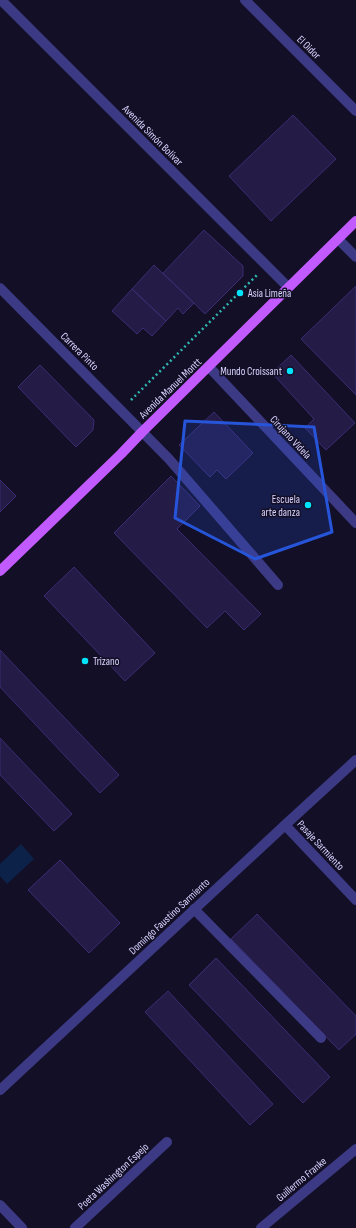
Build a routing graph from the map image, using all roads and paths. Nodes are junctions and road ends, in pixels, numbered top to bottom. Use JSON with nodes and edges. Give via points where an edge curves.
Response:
{"nodes":[{"id":1,"x":1,"y":0,"type":"edge"},
{"id":2,"x":245,"y":0,"type":"edge"},
{"id":3,"x":356,"y":111,"type":"edge"},
{"id":4,"x":356,"y":221,"type":"edge"},
{"id":5,"x":338,"y":239,"type":"junction"},
{"id":6,"x":356,"y":257,"type":"edge"},
{"id":7,"x":267,"y":265,"type":"junction"},
{"id":8,"x":288,"y":287,"type":"junction"},
{"id":9,"x":0,"y":288,"type":"edge"},
{"id":10,"x":209,"y":367,"type":"junction"},
{"id":11,"x":122,"y":411,"type":"junction"},
{"id":12,"x":142,"y":432,"type":"junction"},
{"id":13,"x":356,"y":523,"type":"edge"},
{"id":14,"x":0,"y":572,"type":"edge"},
{"id":15,"x":278,"y":585,"type":"dead end"},
{"id":16,"x":356,"y":760,"type":"edge"},
{"id":17,"x":285,"y":825,"type":"junction"},
{"id":18,"x":356,"y":900,"type":"edge"},
{"id":19,"x":194,"y":909,"type":"junction"},
{"id":20,"x":321,"y":1038,"type":"dead end"},
{"id":21,"x":0,"y":1090,"type":"edge"},
{"id":22,"x":167,"y":1142,"type":"dead end"},
{"id":23,"x":356,"y":1149,"type":"edge"},
{"id":24,"x":0,"y":1205,"type":"edge"},
{"id":25,"x":22,"y":1228,"type":"edge"},
{"id":26,"x":75,"y":1228,"type":"edge"},
{"id":27,"x":261,"y":1228,"type":"edge"}],
"edges":[{"from":1,"to":7,"type":"street","name":"Avenida Simón Bolívar"},
{"from":2,"to":3,"type":"street","name":"El Oidor"},
{"from":4,"to":5,"type":"main road","name":"Avenida Manuel Montt"},
{"from":5,"to":6,"type":"street"},
{"from":5,"to":8,"type":"main road","name":"Avenida Manuel Montt"},
{"from":7,"to":8,"type":"street","name":"Avenida Simón Bolívar"},
{"from":7,"to":11,"type":"path","via":[[134,396]]},
{"from":8,"to":10,"type":"main road","name":"Avenida Manuel Montt"},
{"from":9,"to":11,"type":"street","name":"Carrera Pinto"},
{"from":10,"to":12,"type":"main road","name":"Avenida Manuel Montt"},
{"from":10,"to":13,"type":"street","name":"Cirujano Videla"},
{"from":11,"to":12,"type":"street","name":"Carrera Pinto"},
{"from":12,"to":14,"type":"main road","name":"Avenida Manuel Montt"},
{"from":12,"to":15,"type":"street","name":"Carrera Pinto","via":[[169,459]]},
{"from":16,"to":17,"type":"street","name":"Domingo Faustino Sarmiento"},
{"from":17,"to":18,"type":"street","name":"Pasaje Sarmiento"},
{"from":17,"to":19,"type":"street","name":"Domingo Faustino Sarmiento"},
{"from":19,"to":20,"type":"street"},
{"from":19,"to":21,"type":"street","name":"Domingo Faustino Sarmiento"},
{"from":22,"to":26,"type":"street","name":"Poeta Washington Espejo"},
{"from":23,"to":27,"type":"street","name":"Guillermo Franke"},
{"from":24,"to":25,"type":"street"}]}
